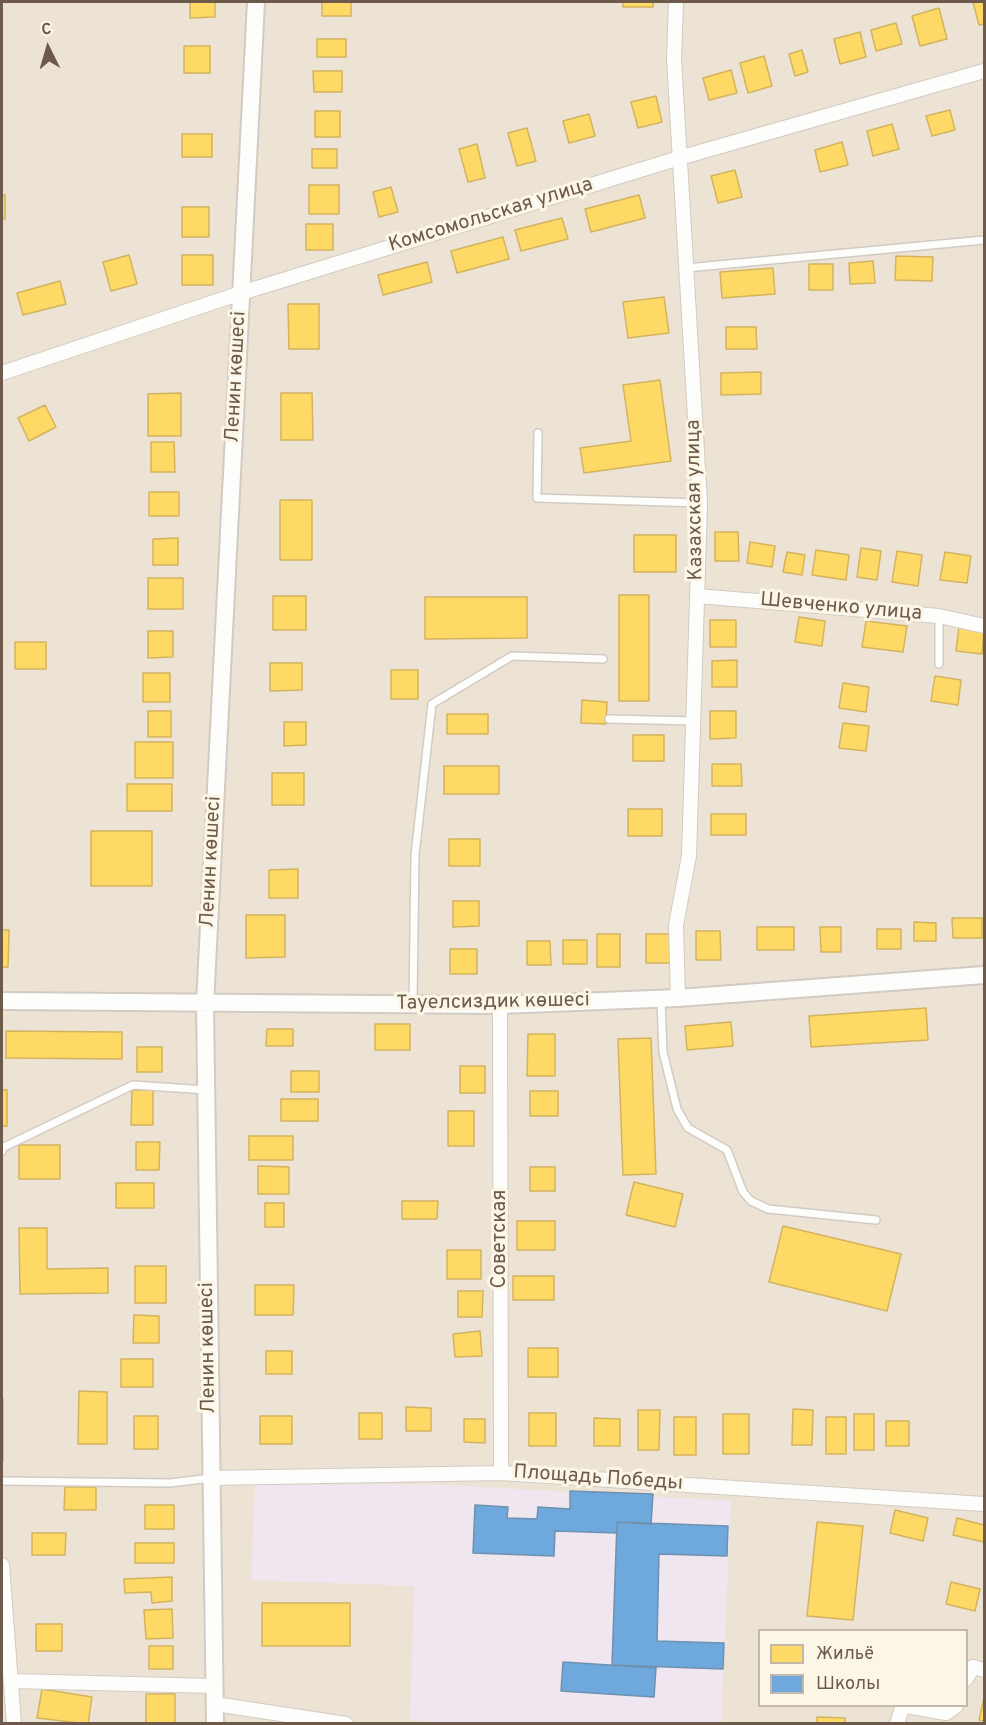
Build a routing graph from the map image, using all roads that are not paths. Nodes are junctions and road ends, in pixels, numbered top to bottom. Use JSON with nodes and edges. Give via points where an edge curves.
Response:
{"nodes":[{"id":1,"x":256,"y":2,"type":"edge"},
{"id":2,"x":676,"y":2,"type":"edge"},
{"id":3,"x":984,"y":71,"type":"edge"},
{"id":4,"x":680,"y":158,"type":"junction"},
{"id":5,"x":984,"y":240,"type":"edge"},
{"id":6,"x":686,"y":268,"type":"junction"},
{"id":7,"x":241,"y":293,"type":"junction"},
{"id":8,"x":2,"y":373,"type":"edge"},
{"id":9,"x":538,"y":433,"type":"dead end"},
{"id":10,"x":700,"y":503,"type":"junction"},
{"id":11,"x":697,"y":596,"type":"junction"},
{"id":12,"x":939,"y":616,"type":"junction"},
{"id":13,"x":984,"y":626,"type":"edge"},
{"id":14,"x":603,"y":659,"type":"dead end"},
{"id":15,"x":939,"y":664,"type":"dead end"},
{"id":16,"x":609,"y":719,"type":"dead end"},
{"id":17,"x":693,"y":720,"type":"junction"},
{"id":18,"x":984,"y":975,"type":"edge"},
{"id":19,"x":670,"y":998,"type":"junction"},
{"id":20,"x":2,"y":1001,"type":"edge"},
{"id":21,"x":205,"y":1004,"type":"junction"},
{"id":22,"x":500,"y":1005,"type":"junction"},
{"id":23,"x":413,"y":1006,"type":"junction"},
{"id":24,"x":206,"y":1090,"type":"junction"},
{"id":25,"x":2,"y":1151,"type":"edge"},
{"id":26,"x":876,"y":1220,"type":"dead end"},
{"id":27,"x":501,"y":1473,"type":"junction"},
{"id":28,"x":211,"y":1478,"type":"junction"},
{"id":29,"x":2,"y":1480,"type":"edge"},
{"id":30,"x":984,"y":1504,"type":"edge"},
{"id":31,"x":2,"y":1566,"type":"edge"},
{"id":32,"x":984,"y":1670,"type":"edge"},
{"id":33,"x":968,"y":1676,"type":"edge"},
{"id":34,"x":11,"y":1681,"type":"junction"},
{"id":35,"x":215,"y":1686,"type":"junction"},
{"id":36,"x":215,"y":1704,"type":"junction"},
{"id":37,"x":904,"y":1707,"type":"edge"},
{"id":38,"x":912,"y":1707,"type":"edge"},
{"id":39,"x":955,"y":1707,"type":"edge"},
{"id":40,"x":14,"y":1724,"type":"edge"},
{"id":41,"x":214,"y":1724,"type":"edge"},
{"id":42,"x":346,"y":1724,"type":"edge"},
{"id":43,"x":897,"y":1724,"type":"edge"}],
"edges":[{"from":1,"to":7,"type":"street","name":"Ленин көшесі"},
{"from":2,"to":4,"type":"street","name":"Казахская улица","via":[[674,59]]},
{"from":3,"to":4,"type":"street","name":"Комсомольская улица"},
{"from":4,"to":6,"type":"street","name":"Казахская улица"},
{"from":4,"to":7,"type":"street","name":"Комсомольская улица"},
{"from":5,"to":6,"type":"lane"},
{"from":6,"to":10,"type":"street","name":"Казахская улица"},
{"from":7,"to":8,"type":"street","name":"Комсомольская улица"},
{"from":7,"to":21,"type":"street","name":"Ленин көшесі"},
{"from":9,"to":10,"type":"lane","via":[[537,498]]},
{"from":10,"to":11,"type":"street","name":"Казахская улица"},
{"from":11,"to":12,"type":"street","name":"Шевченко улица"},
{"from":11,"to":17,"type":"street","name":"Казахская улица"},
{"from":12,"to":13,"type":"street","name":"Шевченко улица"},
{"from":12,"to":15,"type":"lane"},
{"from":14,"to":23,"type":"lane","via":[[512,656],[432,704],[415,855]]},
{"from":16,"to":17,"type":"lane"},
{"from":17,"to":19,"type":"street","name":"Казахская улица","via":[[689,856],[676,925]]},
{"from":18,"to":19,"type":"street","name":"Тауелсиздик көшесі"},
{"from":19,"to":22,"type":"street","name":"Тауелсиздик көшесі"},
{"from":19,"to":26,"type":"lane","via":[[663,1052],[677,1109],[688,1128],[727,1150],[743,1192],[751,1201],[768,1209]]},
{"from":20,"to":21,"type":"street","name":"Тауелсиздик көшесі"},
{"from":21,"to":23,"type":"street","name":"Тауелсиздик көшесі"},
{"from":21,"to":24,"type":"street","name":"Ленин көшесі"},
{"from":22,"to":23,"type":"street","name":"Тауелсиздик көшесі"},
{"from":22,"to":27,"type":"street","name":"Советская"},
{"from":24,"to":25,"type":"lane","via":[[133,1086]]},
{"from":24,"to":28,"type":"street","name":"Ленин көшесі"},
{"from":27,"to":28,"type":"street","name":"Площадь Победы"},
{"from":27,"to":30,"type":"street","name":"Площадь Победы"},
{"from":28,"to":29,"type":"lane","via":[[170,1483]]},
{"from":28,"to":35,"type":"street","name":"Ленин көшесі"},
{"from":31,"to":34,"type":"street"},
{"from":32,"to":33,"type":"street","via":[[973,1667]]},
{"from":34,"to":35,"type":"street"},
{"from":34,"to":40,"type":"street"},
{"from":35,"to":36,"type":"street","name":"Ленин көшесі"},
{"from":36,"to":41,"type":"street","name":"Ленин көшесі"},
{"from":36,"to":42,"type":"street"},
{"from":37,"to":43,"type":"street"},
{"from":38,"to":39,"type":"street","via":[[946,1713]]}]}
